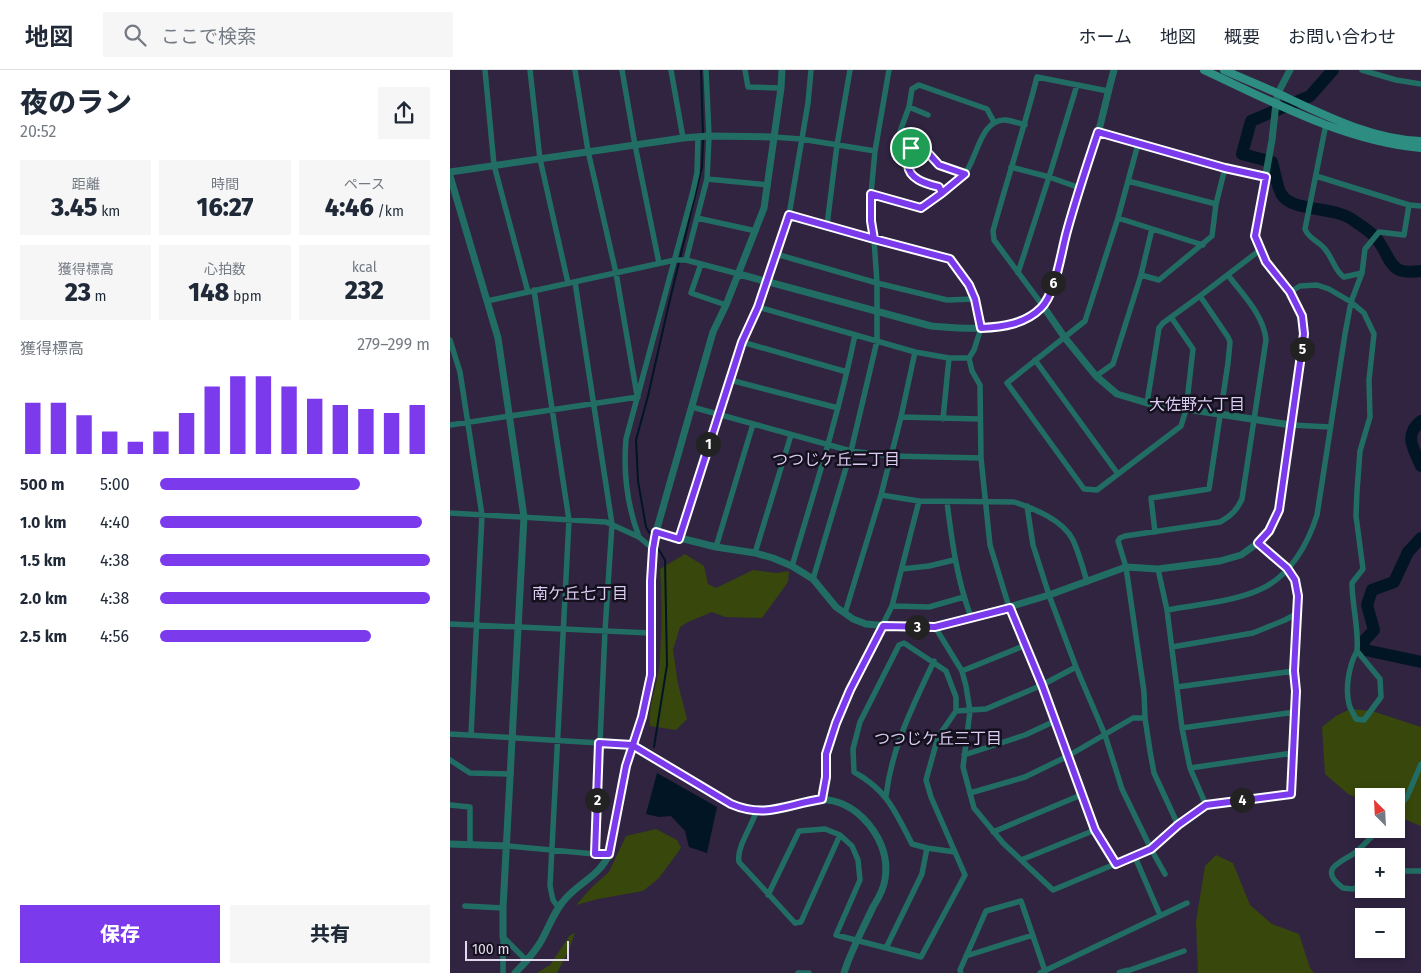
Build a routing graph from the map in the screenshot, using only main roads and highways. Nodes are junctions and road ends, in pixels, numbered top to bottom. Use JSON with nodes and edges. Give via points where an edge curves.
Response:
{"nodes":[{"id":1,"x":1204,"y":70,"type":"edge"},
{"id":2,"x":1224,"y":70,"type":"edge"},
{"id":3,"x":1421,"y":140,"type":"edge"},
{"id":4,"x":1421,"y":148,"type":"edge"}],
"edges":[{"from":1,"to":4,"type":"main road","via":[[1326,124],[1374,141]]},
{"from":2,"to":3,"type":"main road","via":[[1321,115],[1366,131]]}]}
